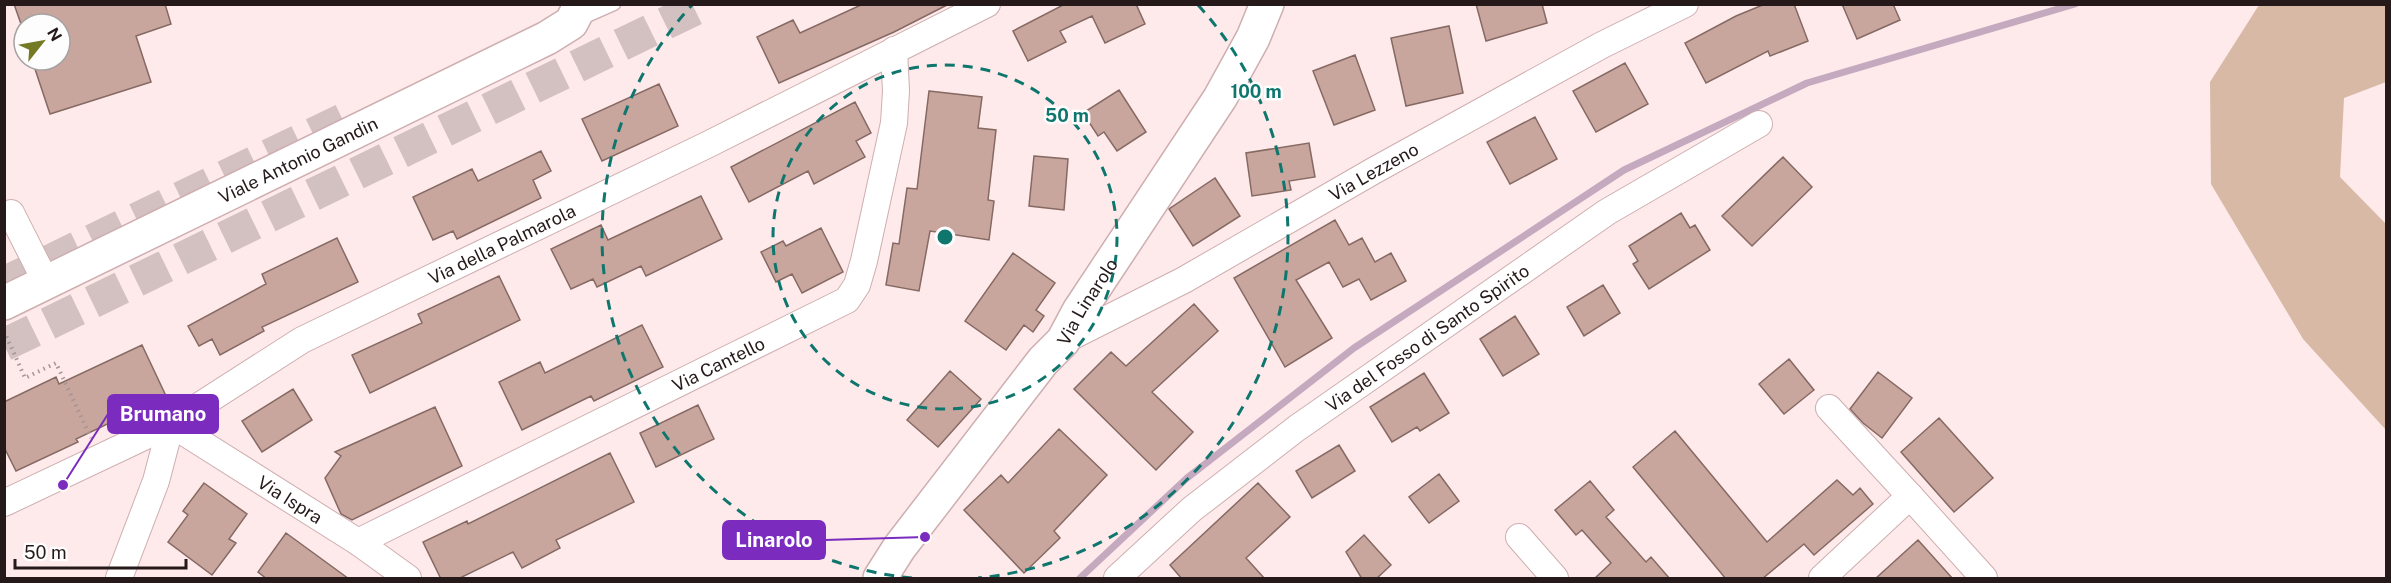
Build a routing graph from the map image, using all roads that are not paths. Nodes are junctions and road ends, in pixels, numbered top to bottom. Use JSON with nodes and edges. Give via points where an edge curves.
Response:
{"nodes":[{"id":1,"x":614,"y":4,"type":"edge"},
{"id":2,"x":987,"y":4,"type":"edge"},
{"id":3,"x":1267,"y":4,"type":"edge"},
{"id":4,"x":1685,"y":4,"type":"edge"},
{"id":5,"x":576,"y":14,"type":"edge"},
{"id":6,"x":894,"y":50,"type":"junction"},
{"id":7,"x":1759,"y":124,"type":"dead end"},
{"id":8,"x":4,"y":217,"type":"edge"},
{"id":9,"x":46,"y":282,"type":"junction"},
{"id":10,"x":4,"y":303,"type":"edge"},
{"id":11,"x":1063,"y":341,"type":"junction"},
{"id":12,"x":1829,"y":408,"type":"dead end"},
{"id":13,"x":171,"y":424,"type":"junction"},
{"id":14,"x":1910,"y":496,"type":"junction"},
{"id":15,"x":4,"y":502,"type":"edge"},
{"id":16,"x":1519,"y":537,"type":"dead end"},
{"id":17,"x":358,"y":542,"type":"junction"},
{"id":18,"x":119,"y":579,"type":"edge"},
{"id":19,"x":408,"y":579,"type":"edge"},
{"id":20,"x":880,"y":579,"type":"edge"},
{"id":21,"x":1117,"y":579,"type":"edge"},
{"id":22,"x":1555,"y":579,"type":"edge"},
{"id":23,"x":1822,"y":579,"type":"edge"},
{"id":24,"x":1984,"y":579,"type":"edge"}],
"edges":[{"from":1,"to":5,"type":"lane"},
{"from":2,"to":6,"type":"street","name":"Via della Palmarola"},
{"from":3,"to":11,"type":"street","name":"Via Linarolo","via":[[1220,98]]},
{"from":4,"to":11,"type":"street","name":"Via Lezzeno","via":[[1602,45],[1375,170],[1184,280]]},
{"from":5,"to":9,"type":"street","name":"Viale Antonio Gandin","via":[[565,28],[520,51]]},
{"from":6,"to":13,"type":"street","name":"Via della Palmarola","via":[[707,145],[302,340]]},
{"from":6,"to":17,"type":"street","name":"Via Cantello","via":[[894,123],[861,273],[847,300]]},
{"from":7,"to":21,"type":"street","name":"Via del Fosso di Santo Spirito","via":[[1607,212],[1297,428],[1192,509]]},
{"from":8,"to":9,"type":"street","via":[[11,213]]},
{"from":9,"to":10,"type":"street","name":"Viale Antonio Gandin"},
{"from":11,"to":20,"type":"street","name":"Via Linarolo","via":[[1043,361],[905,540]]},
{"from":12,"to":14,"type":"street"},
{"from":13,"to":15,"type":"street","name":"Via della Palmarola"},
{"from":13,"to":17,"type":"street","name":"Via Ispra"},
{"from":13,"to":18,"type":"street","via":[[156,481]]},
{"from":14,"to":23,"type":"street"},
{"from":14,"to":24,"type":"street"},
{"from":16,"to":22,"type":"street"},
{"from":17,"to":19,"type":"street","name":"Via Ispra"}]}
